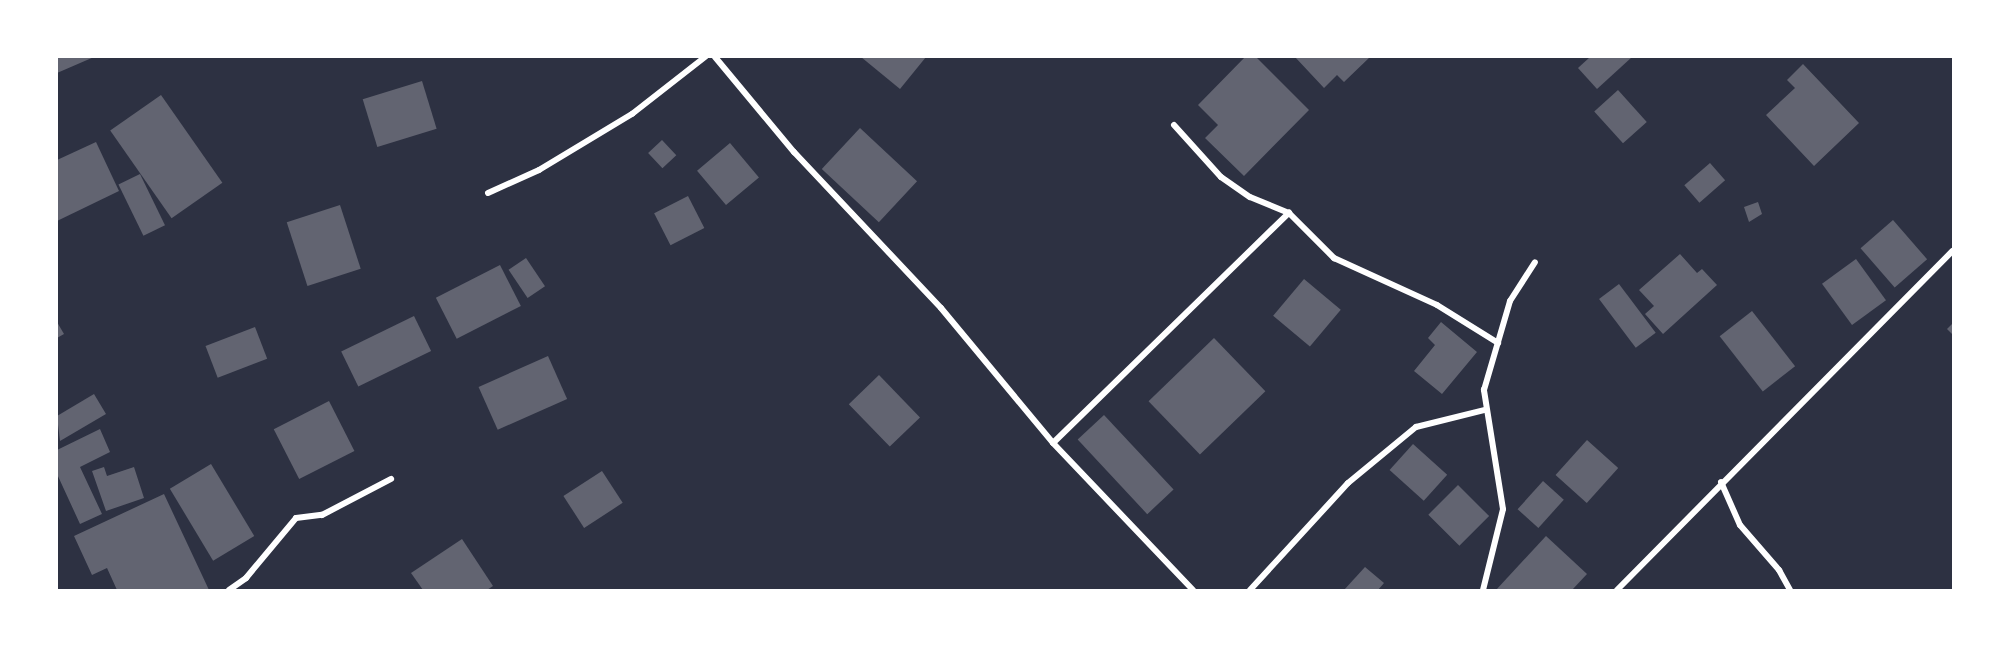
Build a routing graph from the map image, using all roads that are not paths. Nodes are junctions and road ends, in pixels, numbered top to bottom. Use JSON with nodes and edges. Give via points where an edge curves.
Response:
{"nodes":[{"id":1,"x":705,"y":57,"type":"edge"},
{"id":2,"x":716,"y":57,"type":"edge"},
{"id":3,"x":1174,"y":125,"type":"dead end"},
{"id":4,"x":488,"y":193,"type":"dead end"},
{"id":5,"x":1289,"y":213,"type":"junction"},
{"id":6,"x":1953,"y":251,"type":"edge"},
{"id":7,"x":1535,"y":262,"type":"dead end"},
{"id":8,"x":1498,"y":343,"type":"junction"},
{"id":9,"x":1484,"y":411,"type":"junction"},
{"id":10,"x":1053,"y":443,"type":"junction"},
{"id":11,"x":391,"y":479,"type":"dead end"},
{"id":12,"x":1721,"y":482,"type":"junction"},
{"id":13,"x":229,"y":590,"type":"edge"},
{"id":14,"x":1193,"y":590,"type":"edge"},
{"id":15,"x":1250,"y":590,"type":"edge"},
{"id":16,"x":1483,"y":590,"type":"edge"},
{"id":17,"x":1617,"y":590,"type":"edge"},
{"id":18,"x":1790,"y":590,"type":"edge"}],
"edges":[{"from":1,"to":4,"type":"street","via":[[633,114],[539,170]]},
{"from":2,"to":10,"type":"street","via":[[794,152],[941,308]]},
{"from":3,"to":5,"type":"street","via":[[1221,177],[1250,197]]},
{"from":5,"to":8,"type":"street","via":[[1334,258],[1437,304]]},
{"from":5,"to":10,"type":"street"},
{"from":6,"to":12,"type":"street"},
{"from":7,"to":8,"type":"street","via":[[1510,301]]},
{"from":8,"to":9,"type":"street","via":[[1484,390]]},
{"from":9,"to":15,"type":"street","via":[[1416,427],[1348,483]]},
{"from":9,"to":16,"type":"street","via":[[1503,509]]},
{"from":10,"to":14,"type":"street"},
{"from":11,"to":13,"type":"street","via":[[322,515],[296,518],[246,578]]},
{"from":12,"to":17,"type":"street"},
{"from":12,"to":18,"type":"street","via":[[1740,525],[1779,570]]}]}
